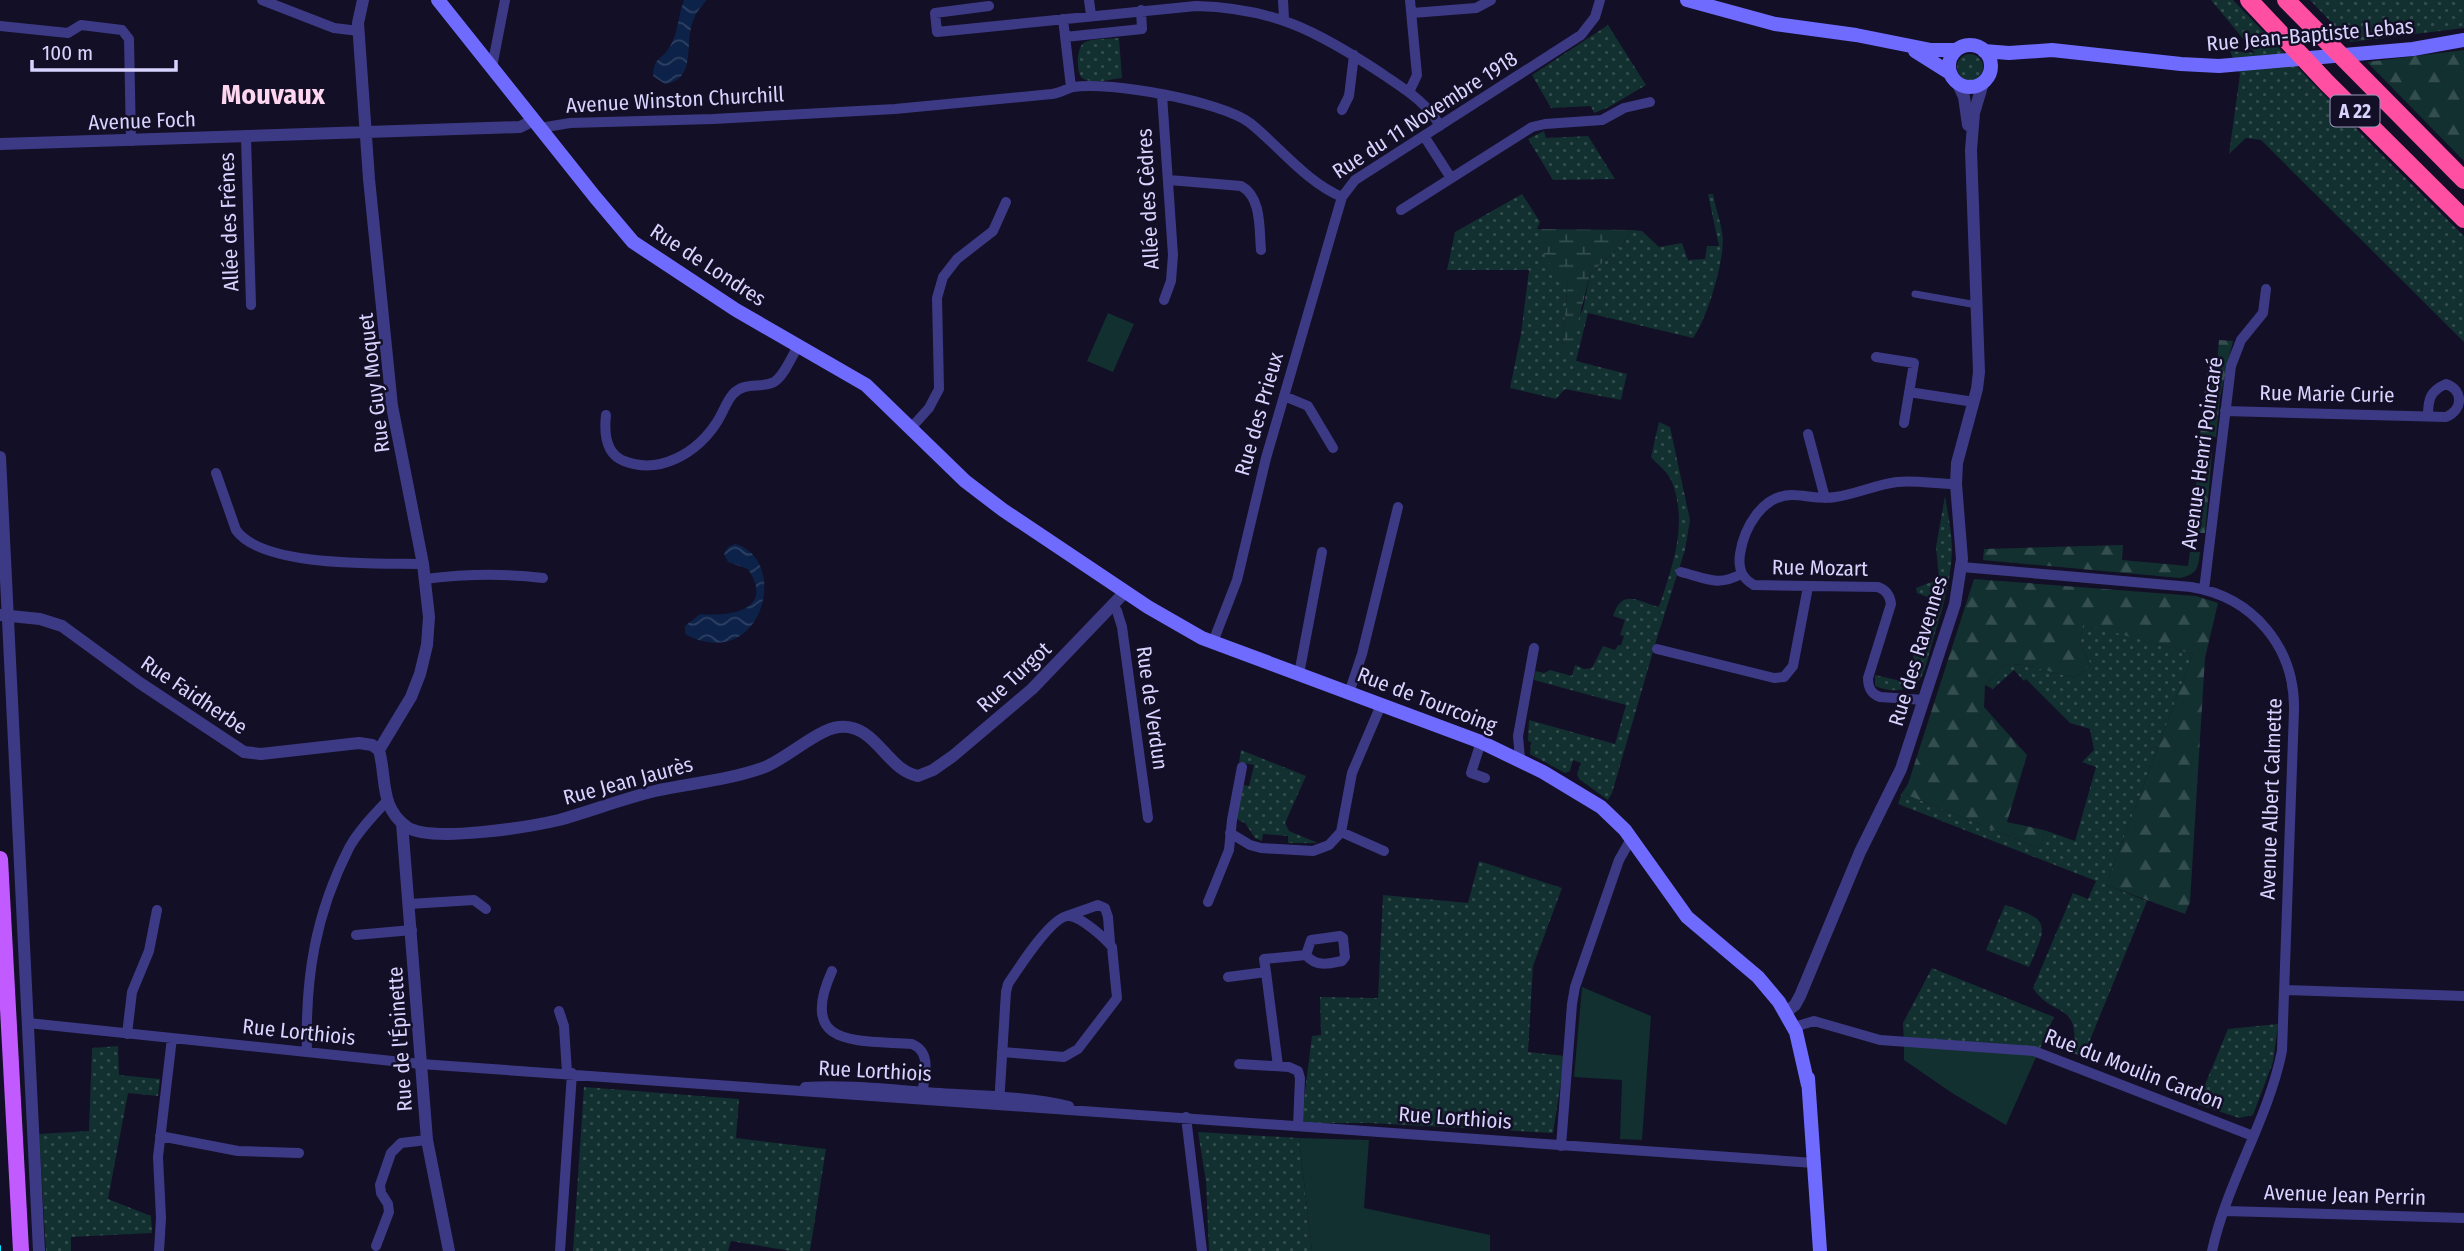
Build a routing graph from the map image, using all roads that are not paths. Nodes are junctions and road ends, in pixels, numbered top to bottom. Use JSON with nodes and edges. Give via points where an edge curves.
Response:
{"nodes":[{"id":1,"x":262,"y":0,"type":"edge"},
{"id":2,"x":363,"y":0,"type":"edge"},
{"id":3,"x":438,"y":0,"type":"edge"},
{"id":4,"x":505,"y":0,"type":"edge"},
{"id":5,"x":1089,"y":0,"type":"edge"},
{"id":6,"x":1283,"y":0,"type":"edge"},
{"id":7,"x":1410,"y":0,"type":"edge"},
{"id":8,"x":1491,"y":0,"type":"edge"},
{"id":9,"x":1600,"y":0,"type":"edge"},
{"id":10,"x":1687,"y":0,"type":"edge"},
{"id":11,"x":1717,"y":0,"type":"edge"},
{"id":12,"x":2249,"y":0,"type":"edge"},
{"id":13,"x":2286,"y":0,"type":"edge"},
{"id":14,"x":989,"y":3,"type":"edge"},
{"id":15,"x":1141,"y":10,"type":"junction"},
{"id":16,"x":1412,"y":13,"type":"junction"},
{"id":17,"x":1091,"y":15,"type":"junction"},
{"id":18,"x":1063,"y":19,"type":"junction"},
{"id":19,"x":1284,"y":19,"type":"junction"},
{"id":20,"x":0,"y":26,"type":"edge"},
{"id":21,"x":990,"y":26,"type":"junction"},
{"id":22,"x":1805,"y":28,"type":"junction"},
{"id":23,"x":359,"y":31,"type":"junction"},
{"id":24,"x":1065,"y":37,"type":"junction"},
{"id":25,"x":2464,"y":40,"type":"edge"},
{"id":26,"x":1902,"y":44,"type":"junction"},
{"id":27,"x":1956,"y":50,"type":"junction"},
{"id":28,"x":1984,"y":51,"type":"junction"},
{"id":29,"x":2033,"y":51,"type":"junction"},
{"id":30,"x":1354,"y":55,"type":"junction"},
{"id":31,"x":492,"y":67,"type":"junction"},
{"id":32,"x":1986,"y":78,"type":"junction"},
{"id":33,"x":1954,"y":79,"type":"junction"},
{"id":34,"x":1071,"y":88,"type":"junction"},
{"id":35,"x":1409,"y":92,"type":"junction"},
{"id":36,"x":1162,"y":95,"type":"junction"},
{"id":37,"x":1650,"y":102,"type":"dead end"},
{"id":38,"x":1342,"y":110,"type":"dead end"},
{"id":39,"x":813,"y":112,"type":"joint"},
{"id":40,"x":537,"y":124,"type":"junction"},
{"id":41,"x":1440,"y":126,"type":"junction"},
{"id":42,"x":367,"y":132,"type":"junction"},
{"id":43,"x":1424,"y":136,"type":"junction"},
{"id":44,"x":246,"y":138,"type":"junction"},
{"id":45,"x":131,"y":141,"type":"junction"},
{"id":46,"x":0,"y":144,"type":"edge"},
{"id":47,"x":1971,"y":150,"type":"junction"},
{"id":48,"x":1451,"y":178,"type":"junction"},
{"id":49,"x":1169,"y":180,"type":"junction"},
{"id":50,"x":2464,"y":180,"type":"edge"},
{"id":51,"x":1342,"y":197,"type":"junction"},
{"id":52,"x":1006,"y":202,"type":"dead end"},
{"id":53,"x":1401,"y":210,"type":"dead end"},
{"id":54,"x":2464,"y":219,"type":"edge"},
{"id":55,"x":1261,"y":250,"type":"dead end"},
{"id":56,"x":2266,"y":289,"type":"dead end"},
{"id":57,"x":1915,"y":294,"type":"dead end"},
{"id":58,"x":1164,"y":300,"type":"dead end"},
{"id":59,"x":251,"y":305,"type":"dead end"},
{"id":60,"x":1977,"y":305,"type":"junction"},
{"id":61,"x":798,"y":346,"type":"junction"},
{"id":62,"x":1876,"y":357,"type":"dead end"},
{"id":63,"x":1909,"y":392,"type":"junction"},
{"id":64,"x":1284,"y":396,"type":"junction"},
{"id":65,"x":1974,"y":402,"type":"junction"},
{"id":66,"x":2225,"y":411,"type":"junction"},
{"id":67,"x":606,"y":415,"type":"dead end"},
{"id":68,"x":2428,"y":416,"type":"dead end"},
{"id":69,"x":1904,"y":423,"type":"dead end"},
{"id":70,"x":911,"y":428,"type":"junction"},
{"id":71,"x":1808,"y":433,"type":"dead end"},
{"id":72,"x":1333,"y":448,"type":"dead end"},
{"id":73,"x":0,"y":457,"type":"edge"},
{"id":74,"x":216,"y":473,"type":"dead end"},
{"id":75,"x":1956,"y":484,"type":"junction"},
{"id":76,"x":1825,"y":498,"type":"junction"},
{"id":77,"x":1398,"y":507,"type":"dead end"},
{"id":78,"x":1321,"y":552,"type":"dead end"},
{"id":79,"x":423,"y":564,"type":"junction"},
{"id":80,"x":1962,"y":567,"type":"junction"},
{"id":81,"x":1681,"y":572,"type":"dead end"},
{"id":82,"x":1741,"y":574,"type":"junction"},
{"id":83,"x":542,"y":578,"type":"dead end"},
{"id":84,"x":425,"y":579,"type":"junction"},
{"id":85,"x":1808,"y":587,"type":"junction"},
{"id":86,"x":2204,"y":590,"type":"junction"},
{"id":87,"x":1125,"y":592,"type":"junction"},
{"id":88,"x":1112,"y":605,"type":"junction"},
{"id":89,"x":4,"y":615,"type":"edge"},
{"id":90,"x":1213,"y":642,"type":"junction"},
{"id":91,"x":1534,"y":648,"type":"dead end"},
{"id":92,"x":1657,"y":649,"type":"dead end"},
{"id":93,"x":1299,"y":674,"type":"junction"},
{"id":94,"x":1349,"y":693,"type":"junction"},
{"id":95,"x":1924,"y":700,"type":"junction"},
{"id":96,"x":1381,"y":705,"type":"junction"},
{"id":97,"x":1480,"y":742,"type":"junction"},
{"id":98,"x":379,"y":750,"type":"junction"},
{"id":99,"x":1520,"y":759,"type":"junction"},
{"id":100,"x":1242,"y":767,"type":"dead end"},
{"id":101,"x":918,"y":776,"type":"joint"},
{"id":102,"x":1485,"y":778,"type":"dead end"},
{"id":103,"x":386,"y":802,"type":"junction"},
{"id":104,"x":1148,"y":818,"type":"dead end"},
{"id":105,"x":402,"y":823,"type":"junction"},
{"id":106,"x":1341,"y":832,"type":"junction"},
{"id":107,"x":1230,"y":833,"type":"junction"},
{"id":108,"x":1631,"y":839,"type":"junction"},
{"id":109,"x":1384,"y":850,"type":"dead end"},
{"id":110,"x":0,"y":859,"type":"edge"},
{"id":111,"x":1208,"y":902,"type":"dead end"},
{"id":112,"x":409,"y":904,"type":"junction"},
{"id":113,"x":486,"y":909,"type":"dead end"},
{"id":114,"x":157,"y":910,"type":"dead end"},
{"id":115,"x":1065,"y":917,"type":"junction"},
{"id":116,"x":412,"y":930,"type":"junction"},
{"id":117,"x":356,"y":935,"type":"dead end"},
{"id":118,"x":1110,"y":943,"type":"junction"},
{"id":119,"x":1306,"y":955,"type":"dead end"},
{"id":120,"x":832,"y":971,"type":"dead end"},
{"id":121,"x":1266,"y":972,"type":"junction"},
{"id":122,"x":1228,"y":977,"type":"dead end"},
{"id":123,"x":2284,"y":990,"type":"junction"},
{"id":124,"x":2464,"y":996,"type":"edge"},
{"id":125,"x":1789,"y":1010,"type":"junction"},
{"id":126,"x":559,"y":1011,"type":"dead end"},
{"id":127,"x":28,"y":1023,"type":"junction"},
{"id":128,"x":1797,"y":1026,"type":"junction"},
{"id":129,"x":127,"y":1034,"type":"junction"},
{"id":130,"x":0,"y":1035,"type":"edge"},
{"id":131,"x":172,"y":1038,"type":"junction"},
{"id":132,"x":306,"y":1052,"type":"junction"},
{"id":133,"x":1002,"y":1052,"type":"junction"},
{"id":134,"x":1278,"y":1062,"type":"junction"},
{"id":135,"x":421,"y":1064,"type":"junction"},
{"id":136,"x":1239,"y":1064,"type":"dead end"},
{"id":137,"x":569,"y":1073,"type":"junction"},
{"id":138,"x":922,"y":1096,"type":"junction"},
{"id":139,"x":999,"y":1101,"type":"junction"},
{"id":140,"x":1185,"y":1117,"type":"junction"},
{"id":141,"x":1297,"y":1126,"type":"junction"},
{"id":142,"x":160,"y":1136,"type":"junction"},
{"id":143,"x":2253,"y":1136,"type":"junction"},
{"id":144,"x":427,"y":1140,"type":"junction"},
{"id":145,"x":1560,"y":1146,"type":"junction"},
{"id":146,"x":299,"y":1153,"type":"dead end"},
{"id":147,"x":1814,"y":1163,"type":"junction"},
{"id":148,"x":2225,"y":1211,"type":"junction"},
{"id":149,"x":2464,"y":1218,"type":"edge"},
{"id":150,"x":376,"y":1246,"type":"dead end"},
{"id":151,"x":11,"y":1251,"type":"edge"},
{"id":152,"x":21,"y":1251,"type":"edge"},
{"id":153,"x":40,"y":1251,"type":"edge"},
{"id":154,"x":159,"y":1251,"type":"edge"},
{"id":155,"x":449,"y":1251,"type":"edge"},
{"id":156,"x":560,"y":1251,"type":"edge"},
{"id":157,"x":1202,"y":1251,"type":"edge"},
{"id":158,"x":1820,"y":1251,"type":"edge"},
{"id":159,"x":2213,"y":1251,"type":"edge"}],
"edges":[{"from":1,"to":23,"type":"street","via":[[334,28]]},
{"from":2,"to":23,"type":"street","name":"Rue Guy Moquet"},
{"from":3,"to":31,"type":"main road","name":"Rue de Londres"},
{"from":4,"to":31,"type":"street"},
{"from":5,"to":17,"type":"street"},
{"from":6,"to":19,"type":"street"},
{"from":7,"to":16,"type":"street"},
{"from":8,"to":16,"type":"street","via":[[1476,8]]},
{"from":9,"to":41,"type":"street","name":"Rue du 11 Novembre 1918","via":[[1595,17],[1581,35]]},
{"from":10,"to":22,"type":"main road"},
{"from":11,"to":22,"type":"main road"},
{"from":12,"to":54,"type":"highway","number":"A 22"},
{"from":13,"to":50,"type":"highway","number":"A 22"},
{"from":14,"to":21,"type":"street"},
{"from":14,"to":21,"type":"street","via":[[935,13],[937,32]]},
{"from":15,"to":17,"type":"street"},
{"from":15,"to":19,"type":"street","via":[[1213,6]]},
{"from":15,"to":24,"type":"street","via":[[1142,29]]},
{"from":16,"to":35,"type":"street","via":[[1417,75]]},
{"from":17,"to":18,"type":"street"},
{"from":18,"to":21,"type":"street"},
{"from":18,"to":24,"type":"street"},
{"from":19,"to":30,"type":"street"},
{"from":20,"to":45,"type":"street","via":[[68,33],[81,25],[125,32],[129,38]]},
{"from":22,"to":26,"type":"main road"},
{"from":23,"to":42,"type":"street","name":"Rue Guy Moquet"},
{"from":24,"to":34,"type":"street"},
{"from":25,"to":29,"type":"main road","name":"Rue Jean-Baptiste Lebas","via":[[2386,52],[2197,66]]},
{"from":26,"to":27,"type":"main road"},
{"from":26,"to":33,"type":"main road","via":[[1939,64]]},
{"from":27,"to":28,"type":"main road","via":[[1970,45]]},
{"from":27,"to":33,"type":"main road","via":[[1950,61]]},
{"from":28,"to":29,"type":"main road","name":"Rue Jean-Baptiste Lebas"},
{"from":28,"to":32,"type":"main road","via":[[1990,61]]},
{"from":29,"to":32,"type":"main road"},
{"from":30,"to":35,"type":"street"},
{"from":30,"to":38,"type":"street","via":[[1349,96]]},
{"from":31,"to":40,"type":"main road","name":"Rue de Londres"},
{"from":32,"to":33,"type":"main road","via":[[1971,88]]},
{"from":32,"to":47,"type":"street","name":"Rue des Ravennes","via":[[1974,113]]},
{"from":33,"to":47,"type":"street","name":"Rue des Ravennes","via":[[1965,102]]},
{"from":34,"to":36,"type":"street","name":"Rue du 11 Novembre 1918","via":[[1122,87]]},
{"from":34,"to":39,"type":"street","name":"Rue du 11 Novembre 1918","via":[[942,105]]},
{"from":35,"to":41,"type":"street","via":[[1428,107]]},
{"from":36,"to":49,"type":"street","name":"Allée des Cèdres"},
{"from":36,"to":51,"type":"street","name":"Rue du 11 Novembre 1918","via":[[1222,108],[1242,118],[1322,187]]},
{"from":37,"to":48,"type":"street","via":[[1597,121],[1532,127]]},
{"from":39,"to":40,"type":"street","name":"Avenue Winston Churchill"},
{"from":40,"to":42,"type":"street","name":"Avenue Foch"},
{"from":40,"to":61,"type":"main road","name":"Rue de Londres","via":[[638,246]]},
{"from":41,"to":43,"type":"street","name":"Rue du 11 Novembre 1918"},
{"from":42,"to":44,"type":"street","name":"Avenue Foch"},
{"from":42,"to":79,"type":"street","name":"Rue Guy Moquet","via":[[392,405]]},
{"from":43,"to":48,"type":"street"},
{"from":43,"to":51,"type":"street","name":"Rue du 11 Novembre 1918","via":[[1355,180]]},
{"from":44,"to":45,"type":"street","name":"Avenue Foch"},
{"from":44,"to":59,"type":"street","name":"Allée des Frênes"},
{"from":45,"to":46,"type":"street","name":"Avenue Foch"},
{"from":47,"to":60,"type":"street","name":"Rue des Ravennes"},
{"from":48,"to":53,"type":"street"},
{"from":49,"to":55,"type":"street","via":[[1248,190],[1255,198]]},
{"from":49,"to":58,"type":"street","name":"Allée des Cèdres","via":[[1173,255]]},
{"from":51,"to":64,"type":"street","name":"Rue des Prieux"},
{"from":52,"to":70,"type":"street","via":[[993,231],[957,259],[940,284],[939,389]]},
{"from":56,"to":66,"type":"street","name":"Avenue Henri Poincaré","via":[[2263,313],[2232,358]]},
{"from":57,"to":60,"type":"street"},
{"from":60,"to":65,"type":"street","name":"Rue des Ravennes","via":[[1979,372]]},
{"from":61,"to":67,"type":"street","via":[[776,380],[739,390],[710,432],[669,462],[644,467],[616,458],[609,447]]},
{"from":61,"to":70,"type":"main road","name":"Rue de Londres","via":[[866,385]]},
{"from":62,"to":63,"type":"street","via":[[1914,363]]},
{"from":63,"to":65,"type":"street"},
{"from":63,"to":69,"type":"street"},
{"from":64,"to":72,"type":"street","via":[[1308,406]]},
{"from":64,"to":90,"type":"street","name":"Rue des Prieux","via":[[1237,580]]},
{"from":65,"to":75,"type":"street","name":"Rue des Ravennes","via":[[1958,453]]},
{"from":66,"to":68,"type":"street","name":"Rue Marie Curie"},
{"from":66,"to":86,"type":"street","name":"Avenue Henri Poincaré"},
{"from":70,"to":87,"type":"main road","name":"Rue de Londres","via":[[983,496]]},
{"from":71,"to":76,"type":"street"},
{"from":73,"to":89,"type":"street"},
{"from":74,"to":79,"type":"street","via":[[236,530],[253,544],[317,562]]},
{"from":75,"to":76,"type":"street","name":"Rue Mozart","via":[[1893,483]]},
{"from":75,"to":80,"type":"street","name":"Rue des Ravennes"},
{"from":76,"to":82,"type":"street","name":"Rue Mozart","via":[[1788,495],[1763,507],[1745,536]]},
{"from":77,"to":94,"type":"street"},
{"from":78,"to":93,"type":"street"},
{"from":79,"to":84,"type":"street","name":"Rue Guy Moquet"},
{"from":80,"to":86,"type":"street","name":"Avenue Albert Calmette"},
{"from":80,"to":95,"type":"street","name":"Rue des Ravennes"},
{"from":81,"to":82,"type":"street","via":[[1720,582]]},
{"from":82,"to":85,"type":"street","name":"Rue Mozart","via":[[1763,587]]},
{"from":83,"to":84,"type":"street","via":[[512,574]]},
{"from":84,"to":98,"type":"street","name":"Rue Guy Moquet","via":[[429,617],[424,659],[411,696]]},
{"from":85,"to":92,"type":"street","via":[[1793,666],[1784,677]]},
{"from":85,"to":95,"type":"street","name":"Rue Mozart","via":[[1878,587],[1888,593],[1891,604],[1868,678],[1870,691],[1881,697]]},
{"from":86,"to":123,"type":"street","name":"Avenue Albert Calmette","via":[[2237,603],[2266,626],[2292,680]]},
{"from":87,"to":88,"type":"street","name":"Rue Turgot"},
{"from":87,"to":90,"type":"main road","name":"Rue de Tourcoing"},
{"from":88,"to":101,"type":"street","name":"Rue Turgot","via":[[1032,689],[953,756]]},
{"from":88,"to":104,"type":"street","name":"Rue de Verdun","via":[[1122,626]]},
{"from":89,"to":98,"type":"street","name":"Rue Faidherbe","via":[[62,626],[244,752],[359,743]]},
{"from":89,"to":127,"type":"street"},
{"from":90,"to":93,"type":"main road","name":"Rue de Tourcoing"},
{"from":91,"to":99,"type":"street","via":[[1518,736]]},
{"from":93,"to":94,"type":"main road","name":"Rue de Tourcoing"},
{"from":94,"to":96,"type":"main road","name":"Rue de Tourcoing"},
{"from":95,"to":125,"type":"street","name":"Rue des Ravennes","via":[[1895,783],[1860,852],[1806,983]]},
{"from":96,"to":97,"type":"main road","name":"Rue de Tourcoing"},
{"from":96,"to":106,"type":"street","via":[[1352,774]]},
{"from":97,"to":99,"type":"main road","name":"Rue de Tourcoing"},
{"from":97,"to":102,"type":"street","via":[[1471,773]]},
{"from":98,"to":103,"type":"street"},
{"from":99,"to":108,"type":"main road","name":"Rue de Tourcoing","via":[[1601,807]]},
{"from":100,"to":107,"type":"street"},
{"from":101,"to":105,"type":"street","name":"Rue Jean Jaurès","via":[[905,771],[864,732],[837,727],[762,768],[624,799],[548,822],[447,835],[416,832]]},
{"from":103,"to":105,"type":"street"},
{"from":103,"to":132,"type":"street","via":[[350,847],[314,944],[306,996]]},
{"from":105,"to":112,"type":"street","name":"Rue de l'Épinette"},
{"from":106,"to":107,"type":"street","via":[[1329,845],[1313,851],[1261,848]]},
{"from":106,"to":109,"type":"street"},
{"from":107,"to":111,"type":"street","via":[[1229,850]]},
{"from":108,"to":125,"type":"main road","name":"Rue de Tourcoing","via":[[1698,927]]},
{"from":108,"to":145,"type":"street","via":[[1619,860],[1575,987]]},
{"from":110,"to":152,"type":"main road"},
{"from":112,"to":113,"type":"street","via":[[474,901]]},
{"from":112,"to":116,"type":"street","name":"Rue de l'Épinette"},
{"from":114,"to":129,"type":"street","via":[[149,951],[132,992]]},
{"from":115,"to":118,"type":"street","via":[[1079,919]]},
{"from":115,"to":118,"type":"street","via":[[1098,905],[1105,908]]},
{"from":115,"to":133,"type":"street","via":[[1052,924],[1008,984]]},
{"from":116,"to":117,"type":"street"},
{"from":116,"to":135,"type":"street","name":"Rue de l'Épinette"},
{"from":118,"to":133,"type":"street","via":[[1116,998],[1076,1052],[1063,1057]]},
{"from":119,"to":121,"type":"street","via":[[1264,959]]},
{"from":120,"to":138,"type":"street","via":[[821,998],[827,1026],[843,1038],[918,1046],[926,1059]]},
{"from":121,"to":122,"type":"street"},
{"from":121,"to":134,"type":"street"},
{"from":123,"to":124,"type":"street"},
{"from":123,"to":143,"type":"street","name":"Avenue Albert Calmette","via":[[2280,1059]]},
{"from":125,"to":128,"type":"main road","name":"Rue de Tourcoing"},
{"from":126,"to":137,"type":"street"},
{"from":127,"to":129,"type":"street","name":"Rue Lorthiois"},
{"from":127,"to":153,"type":"street"},
{"from":128,"to":143,"type":"street","name":"Rue du Moulin Cardon","via":[[1814,1021],[1880,1040],[2034,1051]]},
{"from":128,"to":147,"type":"main road","name":"Rue de Tourcoing","via":[[1808,1054]]},
{"from":129,"to":131,"type":"street","name":"Rue Lorthiois"},
{"from":130,"to":151,"type":"main road"},
{"from":131,"to":132,"type":"street","name":"Rue Lorthiois"},
{"from":131,"to":142,"type":"street"},
{"from":132,"to":135,"type":"street","name":"Rue Lorthiois"},
{"from":133,"to":139,"type":"street"},
{"from":134,"to":136,"type":"street"},
{"from":134,"to":141,"type":"street","via":[[1300,1075]]},
{"from":135,"to":137,"type":"street","name":"Rue Lorthiois"},
{"from":135,"to":144,"type":"street","name":"Rue de l'Épinette"},
{"from":137,"to":138,"type":"street","name":"Rue Lorthiois","via":[[780,1088],[823,1086]]},
{"from":137,"to":156,"type":"street"},
{"from":138,"to":139,"type":"street","name":"Rue Lorthiois"},
{"from":139,"to":140,"type":"street","name":"Rue Lorthiois","via":[[1048,1101],[1093,1111]]},
{"from":140,"to":141,"type":"street","name":"Rue Lorthiois"},
{"from":140,"to":157,"type":"street"},
{"from":141,"to":145,"type":"street","name":"Rue Lorthiois"},
{"from":142,"to":146,"type":"street","via":[[238,1151]]},
{"from":142,"to":154,"type":"street"},
{"from":143,"to":148,"type":"street","name":"Avenue Albert Calmette"},
{"from":144,"to":150,"type":"street","via":[[401,1143],[391,1153],[380,1185],[389,1212]]},
{"from":144,"to":155,"type":"street","name":"Rue de l'Épinette"},
{"from":145,"to":147,"type":"street","name":"Rue Lorthiois"},
{"from":147,"to":158,"type":"main road","name":"Rue de Tourcoing"},
{"from":148,"to":149,"type":"street","name":"Avenue Jean Perrin"},
{"from":148,"to":159,"type":"street","name":"Avenue Albert Calmette"}]}
